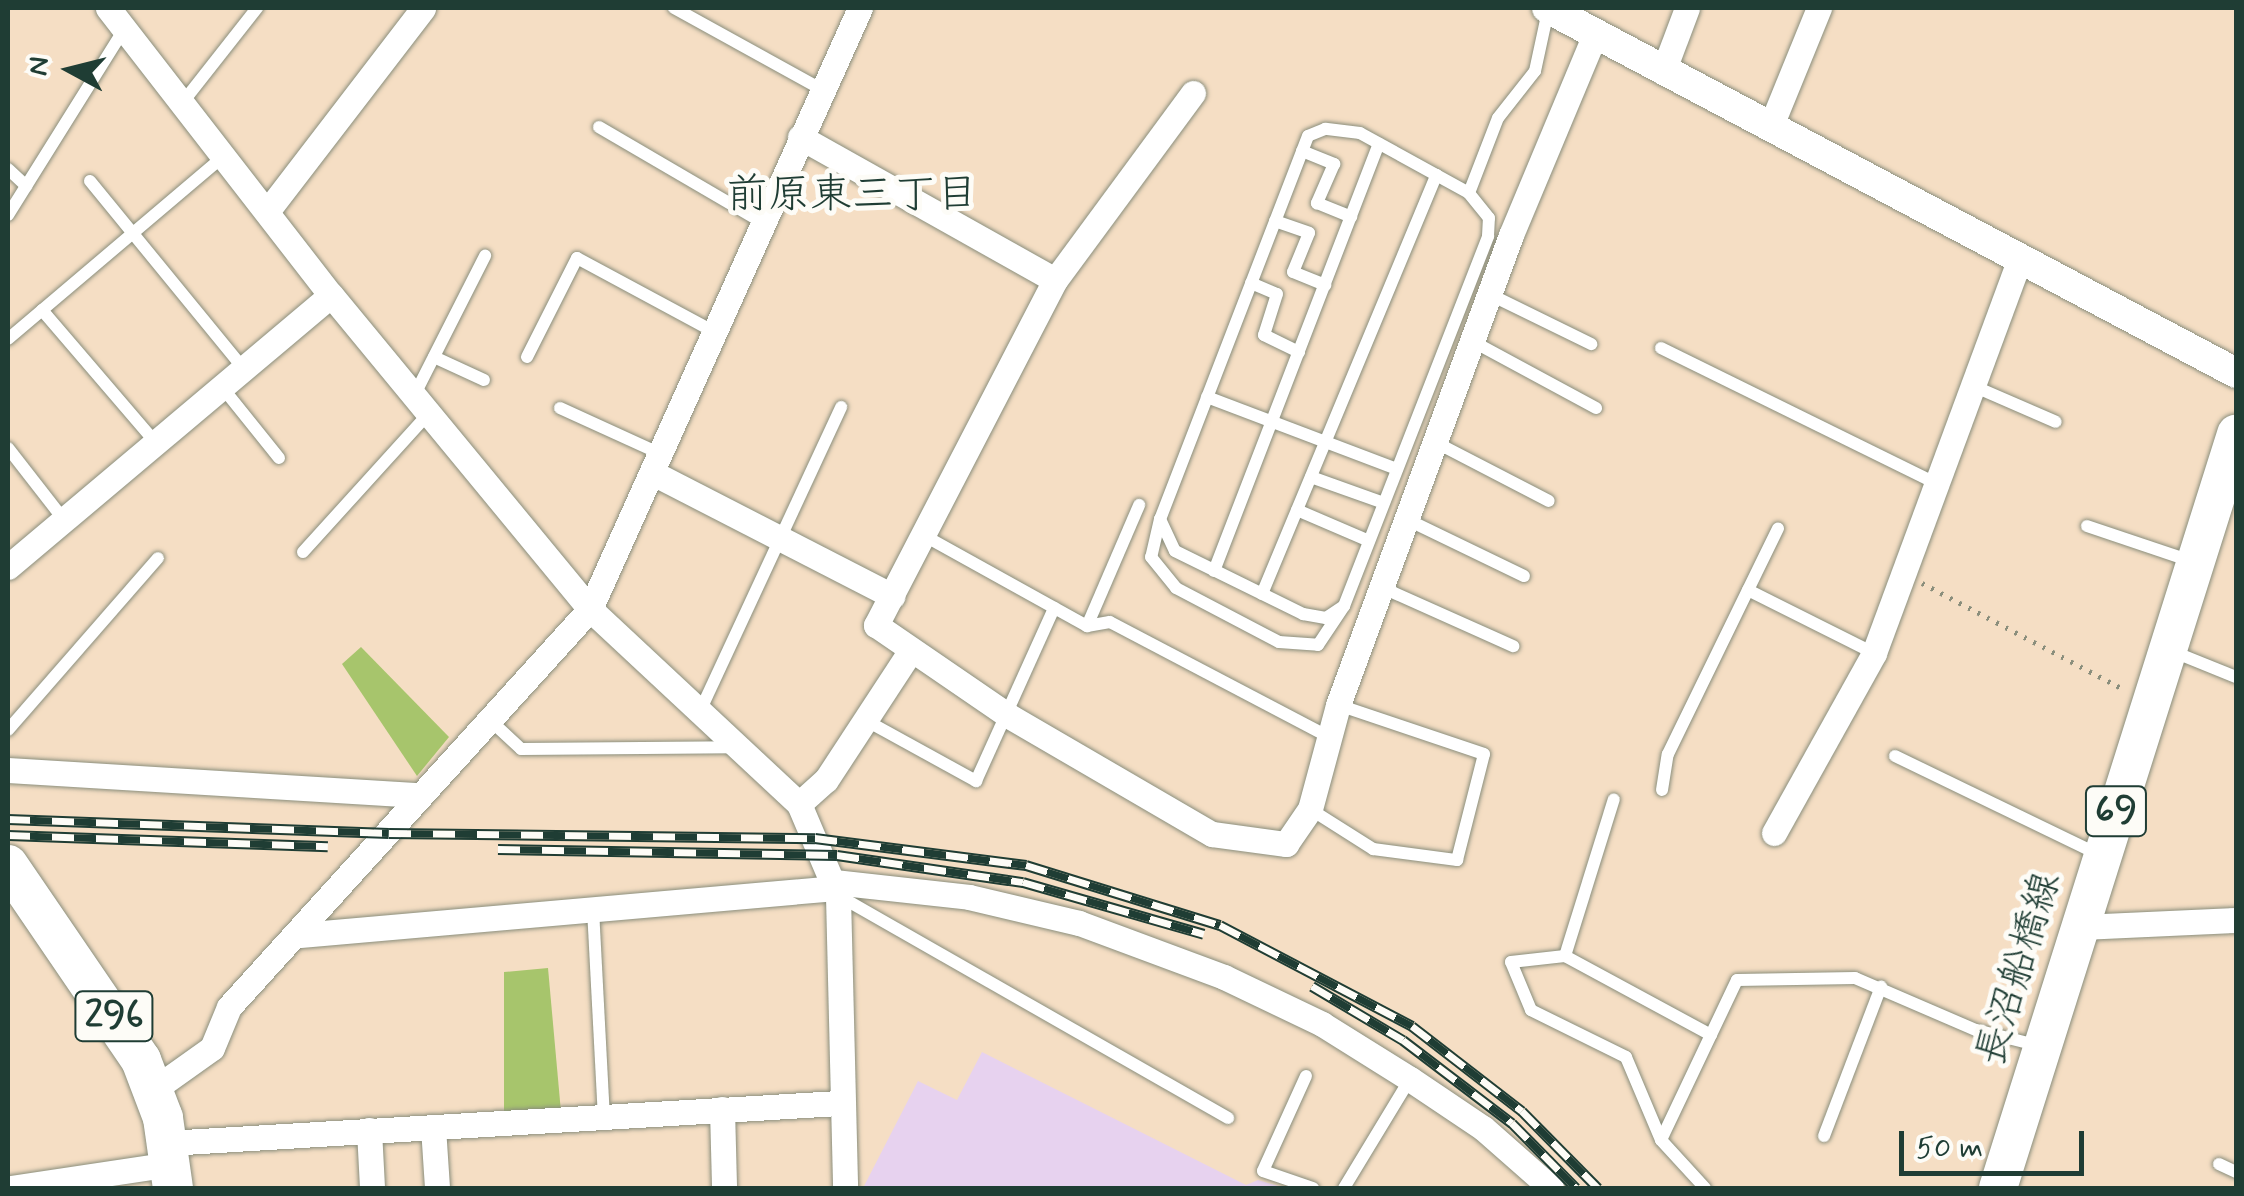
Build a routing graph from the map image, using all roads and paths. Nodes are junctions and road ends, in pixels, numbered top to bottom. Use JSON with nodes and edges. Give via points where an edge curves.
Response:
{"nodes":[{"id":1,"x":256,"y":8,"type":"edge"},
{"id":2,"x":424,"y":8,"type":"edge"},
{"id":3,"x":674,"y":8,"type":"edge"},
{"id":4,"x":860,"y":8,"type":"edge"},
{"id":5,"x":1547,"y":8,"type":"edge"},
{"id":6,"x":1687,"y":8,"type":"edge"},
{"id":7,"x":1820,"y":8,"type":"edge"},
{"id":8,"x":114,"y":14,"type":"edge"},
{"id":9,"x":1595,"y":34,"type":"junction"},
{"id":10,"x":1664,"y":72,"type":"junction"},
{"id":11,"x":821,"y":88,"type":"junction"},
{"id":12,"x":1193,"y":93,"type":"dead end"},
{"id":13,"x":184,"y":102,"type":"junction"},
{"id":14,"x":599,"y":127,"type":"dead end"},
{"id":15,"x":1770,"y":128,"type":"junction"},
{"id":16,"x":800,"y":137,"type":"junction"},
{"id":17,"x":1379,"y":144,"type":"junction"},
{"id":18,"x":1302,"y":151,"type":"junction"},
{"id":19,"x":226,"y":155,"type":"junction"},
{"id":20,"x":8,"y":170,"type":"edge"},
{"id":21,"x":1436,"y":175,"type":"junction"},
{"id":22,"x":90,"y":182,"type":"dead end"},
{"id":23,"x":26,"y":186,"type":"junction"},
{"id":24,"x":1469,"y":192,"type":"junction"},
{"id":25,"x":268,"y":209,"type":"junction"},
{"id":26,"x":8,"y":215,"type":"edge"},
{"id":27,"x":1351,"y":217,"type":"junction"},
{"id":28,"x":1275,"y":221,"type":"junction"},
{"id":29,"x":763,"y":223,"type":"junction"},
{"id":30,"x":131,"y":234,"type":"junction"},
{"id":31,"x":485,"y":256,"type":"dead end"},
{"id":32,"x":2019,"y":262,"type":"junction"},
{"id":33,"x":1055,"y":280,"type":"junction"},
{"id":34,"x":1251,"y":283,"type":"junction"},
{"id":35,"x":1325,"y":285,"type":"junction"},
{"id":36,"x":1489,"y":294,"type":"junction"},
{"id":37,"x":331,"y":295,"type":"junction"},
{"id":38,"x":42,"y":310,"type":"junction"},
{"id":39,"x":716,"y":333,"type":"junction"},
{"id":40,"x":8,"y":339,"type":"edge"},
{"id":41,"x":1472,"y":341,"type":"junction"},
{"id":42,"x":1590,"y":344,"type":"dead end"},
{"id":43,"x":1661,"y":348,"type":"dead end"},
{"id":44,"x":1299,"y":352,"type":"junction"},
{"id":45,"x":434,"y":358,"type":"junction"},
{"id":46,"x":527,"y":358,"type":"dead end"},
{"id":47,"x":244,"y":369,"type":"junction"},
{"id":48,"x":2236,"y":373,"type":"edge"},
{"id":49,"x":484,"y":380,"type":"dead end"},
{"id":50,"x":1973,"y":386,"type":"junction"},
{"id":51,"x":222,"y":388,"type":"junction"},
{"id":52,"x":1207,"y":397,"type":"junction"},
{"id":53,"x":423,"y":402,"type":"junction"},
{"id":54,"x":841,"y":407,"type":"dead end"},
{"id":55,"x":560,"y":408,"type":"dead end"},
{"id":56,"x":1596,"y":408,"type":"dead end"},
{"id":57,"x":1272,"y":422,"type":"junction"},
{"id":58,"x":2056,"y":422,"type":"dead end"},
{"id":59,"x":2236,"y":434,"type":"edge"},
{"id":60,"x":1326,"y":442,"type":"junction"},
{"id":61,"x":1435,"y":442,"type":"junction"},
{"id":62,"x":156,"y":443,"type":"junction"},
{"id":63,"x":8,"y":448,"type":"edge"},
{"id":64,"x":280,"y":458,"type":"dead end"},
{"id":65,"x":659,"y":465,"type":"junction"},
{"id":66,"x":1397,"y":469,"type":"junction"},
{"id":67,"x":1311,"y":477,"type":"junction"},
{"id":68,"x":1938,"y":485,"type":"junction"},
{"id":69,"x":1549,"y":501,"type":"dead end"},
{"id":70,"x":1384,"y":503,"type":"junction"},
{"id":71,"x":1138,"y":505,"type":"dead end"},
{"id":72,"x":1298,"y":510,"type":"junction"},
{"id":73,"x":1160,"y":519,"type":"junction"},
{"id":74,"x":1406,"y":519,"type":"junction"},
{"id":75,"x":64,"y":520,"type":"junction"},
{"id":76,"x":2087,"y":526,"type":"dead end"},
{"id":77,"x":1778,"y":528,"type":"dead end"},
{"id":78,"x":923,"y":535,"type":"junction"},
{"id":79,"x":779,"y":538,"type":"junction"},
{"id":80,"x":1369,"y":541,"type":"junction"},
{"id":81,"x":303,"y":552,"type":"dead end"},
{"id":82,"x":158,"y":558,"type":"dead end"},
{"id":83,"x":2194,"y":562,"type":"junction"},
{"id":84,"x":8,"y":567,"type":"edge"},
{"id":85,"x":1214,"y":570,"type":"junction"},
{"id":86,"x":1906,"y":575,"type":"junction"},
{"id":87,"x":1524,"y":576,"type":"dead end"},
{"id":88,"x":1381,"y":587,"type":"junction"},
{"id":89,"x":1748,"y":590,"type":"junction"},
{"id":90,"x":1262,"y":594,"type":"junction"},
{"id":91,"x":892,"y":596,"type":"junction"},
{"id":92,"x":1344,"y":606,"type":"junction"},
{"id":93,"x":590,"y":608,"type":"junction"},
{"id":94,"x":1054,"y":608,"type":"junction"},
{"id":95,"x":1087,"y":626,"type":"junction"},
{"id":96,"x":1513,"y":646,"type":"dead end"},
{"id":97,"x":2167,"y":649,"type":"junction"},
{"id":98,"x":911,"y":650,"type":"junction"},
{"id":99,"x":1874,"y":652,"type":"junction"},
{"id":100,"x":2236,"y":677,"type":"edge"},
{"id":101,"x":2150,"y":704,"type":"junction"},
{"id":102,"x":1338,"y":705,"type":"junction"},
{"id":103,"x":701,"y":708,"type":"junction"},
{"id":104,"x":1009,"y":716,"type":"junction"},
{"id":105,"x":865,"y":720,"type":"junction"},
{"id":106,"x":491,"y":721,"type":"junction"},
{"id":107,"x":8,"y":730,"type":"edge"},
{"id":108,"x":1329,"y":737,"type":"junction"},
{"id":109,"x":742,"y":747,"type":"junction"},
{"id":110,"x":1895,"y":756,"type":"dead end"},
{"id":111,"x":8,"y":770,"type":"edge"},
{"id":112,"x":1662,"y":790,"type":"dead end"},
{"id":113,"x":418,"y":794,"type":"junction"},
{"id":114,"x":1614,"y":799,"type":"dead end"},
{"id":115,"x":799,"y":804,"type":"junction"},
{"id":116,"x":1310,"y":810,"type":"junction"},
{"id":117,"x":1774,"y":833,"type":"dead end"},
{"id":118,"x":2102,"y":856,"type":"junction"},
{"id":119,"x":8,"y":865,"type":"edge"},
{"id":120,"x":836,"y":888,"type":"junction"},
{"id":121,"x":594,"y":909,"type":"junction"},
{"id":122,"x":2236,"y":920,"type":"edge"},
{"id":123,"x":2081,"y":927,"type":"junction"},
{"id":124,"x":300,"y":935,"type":"junction"},
{"id":125,"x":1565,"y":956,"type":"junction"},
{"id":126,"x":1882,"y":987,"type":"junction"},
{"id":127,"x":1711,"y":1035,"type":"junction"},
{"id":128,"x":2041,"y":1046,"type":"junction"},
{"id":129,"x":1306,"y":1076,"type":"dead end"},
{"id":130,"x":1410,"y":1078,"type":"junction"},
{"id":131,"x":152,"y":1090,"type":"junction"},
{"id":132,"x":839,"y":1102,"type":"junction"},
{"id":133,"x":722,"y":1109,"type":"junction"},
{"id":134,"x":604,"y":1117,"type":"junction"},
{"id":135,"x":1228,"y":1118,"type":"dead end"},
{"id":136,"x":433,"y":1126,"type":"junction"},
{"id":137,"x":369,"y":1130,"type":"junction"},
{"id":138,"x":1824,"y":1136,"type":"dead end"},
{"id":139,"x":1661,"y":1140,"type":"junction"},
{"id":140,"x":2219,"y":1164,"type":"dead end"},
{"id":141,"x":171,"y":1165,"type":"edge"},
{"id":142,"x":2236,"y":1172,"type":"edge"},
{"id":143,"x":11,"y":1188,"type":"edge"},
{"id":144,"x":372,"y":1188,"type":"edge"},
{"id":145,"x":437,"y":1188,"type":"edge"},
{"id":146,"x":724,"y":1188,"type":"edge"},
{"id":147,"x":845,"y":1188,"type":"edge"},
{"id":148,"x":1313,"y":1188,"type":"edge"},
{"id":149,"x":1344,"y":1188,"type":"edge"},
{"id":150,"x":1551,"y":1188,"type":"edge"},
{"id":151,"x":1705,"y":1188,"type":"edge"},
{"id":152,"x":1998,"y":1188,"type":"edge"}],
"edges":[{"from":1,"to":13,"type":"lane"},
{"from":2,"to":25,"type":"street"},
{"from":3,"to":11,"type":"lane"},
{"from":4,"to":11,"type":"street"},
{"from":5,"to":9,"type":"street"},
{"from":5,"to":24,"type":"lane","via":[[1536,71],[1498,118]]},
{"from":6,"to":10,"type":"street"},
{"from":7,"to":15,"type":"street"},
{"from":8,"to":13,"type":"street"},
{"from":8,"to":23,"type":"lane"},
{"from":9,"to":10,"type":"street"},
{"from":9,"to":36,"type":"street"},
{"from":10,"to":15,"type":"street"},
{"from":11,"to":16,"type":"street"},
{"from":12,"to":33,"type":"street"},
{"from":13,"to":19,"type":"street"},
{"from":14,"to":29,"type":"lane"},
{"from":15,"to":32,"type":"street"},
{"from":16,"to":29,"type":"street"},
{"from":16,"to":33,"type":"street"},
{"from":17,"to":18,"type":"lane","via":[[1345,128],[1325,129],[1308,136]]},
{"from":17,"to":21,"type":"lane"},
{"from":17,"to":27,"type":"lane"},
{"from":18,"to":27,"type":"lane","via":[[1334,164],[1317,203]]},
{"from":18,"to":28,"type":"lane"},
{"from":19,"to":25,"type":"street"},
{"from":19,"to":30,"type":"lane"},
{"from":20,"to":23,"type":"lane"},
{"from":21,"to":24,"type":"lane"},
{"from":21,"to":60,"type":"lane"},
{"from":22,"to":30,"type":"lane"},
{"from":23,"to":26,"type":"lane"},
{"from":24,"to":66,"type":"lane","via":[[1489,218],[1488,236]]},
{"from":25,"to":37,"type":"street"},
{"from":27,"to":35,"type":"lane"},
{"from":28,"to":34,"type":"lane"},
{"from":28,"to":35,"type":"lane","via":[[1309,233],[1292,272]]},
{"from":29,"to":39,"type":"street"},
{"from":30,"to":38,"type":"lane"},
{"from":30,"to":47,"type":"lane"},
{"from":31,"to":45,"type":"lane"},
{"from":32,"to":48,"type":"street"},
{"from":32,"to":50,"type":"street"},
{"from":33,"to":78,"type":"street"},
{"from":34,"to":44,"type":"lane","via":[[1277,294],[1264,335]]},
{"from":34,"to":52,"type":"lane"},
{"from":35,"to":44,"type":"lane"},
{"from":36,"to":41,"type":"street"},
{"from":36,"to":42,"type":"lane"},
{"from":37,"to":47,"type":"street"},
{"from":37,"to":53,"type":"street"},
{"from":38,"to":40,"type":"lane"},
{"from":38,"to":62,"type":"lane"},
{"from":39,"to":46,"type":"lane","via":[[577,258]]},
{"from":39,"to":65,"type":"street"},
{"from":41,"to":56,"type":"lane"},
{"from":41,"to":61,"type":"street"},
{"from":43,"to":68,"type":"lane"},
{"from":44,"to":57,"type":"lane"},
{"from":45,"to":49,"type":"lane"},
{"from":45,"to":53,"type":"lane"},
{"from":47,"to":51,"type":"street"},
{"from":50,"to":58,"type":"lane"},
{"from":50,"to":68,"type":"street"},
{"from":51,"to":62,"type":"street"},
{"from":51,"to":64,"type":"lane"},
{"from":52,"to":57,"type":"lane"},
{"from":52,"to":73,"type":"lane"},
{"from":53,"to":81,"type":"lane"},
{"from":53,"to":93,"type":"street"},
{"from":54,"to":79,"type":"lane"},
{"from":55,"to":65,"type":"lane"},
{"from":57,"to":60,"type":"lane"},
{"from":57,"to":85,"type":"lane"},
{"from":59,"to":83,"type":"main road","name":"長沼船橋線","number":"69"},
{"from":60,"to":66,"type":"lane"},
{"from":60,"to":67,"type":"lane"},
{"from":61,"to":69,"type":"lane"},
{"from":61,"to":74,"type":"street"},
{"from":62,"to":75,"type":"street"},
{"from":63,"to":75,"type":"lane"},
{"from":65,"to":79,"type":"street"},
{"from":65,"to":93,"type":"street"},
{"from":66,"to":70,"type":"lane"},
{"from":67,"to":70,"type":"lane"},
{"from":67,"to":72,"type":"lane"},
{"from":68,"to":86,"type":"street"},
{"from":70,"to":80,"type":"lane"},
{"from":71,"to":95,"type":"lane"},
{"from":72,"to":80,"type":"lane"},
{"from":72,"to":90,"type":"lane"},
{"from":73,"to":85,"type":"lane","via":[[1175,551]]},
{"from":73,"to":92,"type":"lane","via":[[1151,558],[1156,570],[1176,588],[1279,642],[1318,645]]},
{"from":74,"to":87,"type":"lane"},
{"from":74,"to":88,"type":"street"},
{"from":75,"to":84,"type":"street"},
{"from":76,"to":83,"type":"lane"},
{"from":77,"to":89,"type":"lane"},
{"from":78,"to":91,"type":"street"},
{"from":78,"to":94,"type":"lane"},
{"from":79,"to":91,"type":"street"},
{"from":79,"to":103,"type":"lane"},
{"from":80,"to":92,"type":"lane"},
{"from":82,"to":107,"type":"lane"},
{"from":83,"to":97,"type":"main road","name":"長沼船橋線","number":"69"},
{"from":85,"to":90,"type":"lane"},
{"from":86,"to":99,"type":"street"},
{"from":86,"to":101,"type":"path"},
{"from":88,"to":96,"type":"lane"},
{"from":88,"to":102,"type":"street"},
{"from":89,"to":99,"type":"lane"},
{"from":89,"to":112,"type":"lane","via":[[1668,754]]},
{"from":90,"to":92,"type":"lane","via":[[1326,618]]},
{"from":91,"to":98,"type":"street","via":[[876,625]]},
{"from":93,"to":103,"type":"street"},
{"from":93,"to":106,"type":"street"},
{"from":94,"to":95,"type":"lane"},
{"from":94,"to":104,"type":"lane"},
{"from":95,"to":108,"type":"lane","via":[[1110,622]]},
{"from":97,"to":100,"type":"lane"},
{"from":97,"to":101,"type":"main road","name":"長沼船橋線","number":"69"},
{"from":98,"to":104,"type":"street"},
{"from":98,"to":105,"type":"street"},
{"from":99,"to":117,"type":"street"},
{"from":101,"to":118,"type":"main road","name":"長沼船橋線","number":"69"},
{"from":102,"to":108,"type":"street"},
{"from":102,"to":116,"type":"lane","via":[[1484,754],[1457,860],[1373,849]]},
{"from":103,"to":109,"type":"street"},
{"from":104,"to":105,"type":"lane","via":[[976,781]]},
{"from":104,"to":116,"type":"street","via":[[1212,834],[1286,844]]},
{"from":105,"to":115,"type":"street","via":[[826,780]]},
{"from":106,"to":109,"type":"lane","via":[[522,749]]},
{"from":106,"to":113,"type":"street"},
{"from":108,"to":116,"type":"street"},
{"from":109,"to":115,"type":"street"},
{"from":110,"to":118,"type":"lane"},
{"from":111,"to":113,"type":"street"},
{"from":113,"to":124,"type":"street"},
{"from":114,"to":125,"type":"lane"},
{"from":115,"to":120,"type":"street"},
{"from":118,"to":123,"type":"main road","name":"長沼船橋線","number":"69"},
{"from":119,"to":131,"type":"highway","number":"296","via":[[112,1013]]},
{"from":120,"to":121,"type":"street"},
{"from":120,"to":130,"type":"street","via":[[969,898],[1079,923],[1224,977],[1322,1024]]},
{"from":120,"to":132,"type":"street"},
{"from":120,"to":135,"type":"lane"},
{"from":121,"to":124,"type":"street"},
{"from":121,"to":134,"type":"lane"},
{"from":122,"to":123,"type":"street"},
{"from":123,"to":128,"type":"main road","name":"長沼船橋線","number":"69"},
{"from":124,"to":131,"type":"street","via":[[229,1007],[212,1048]]},
{"from":125,"to":127,"type":"lane"},
{"from":125,"to":139,"type":"lane","via":[[1512,962],[1532,1010],[1626,1057]]},
{"from":126,"to":127,"type":"lane","via":[[1855,978],[1737,980]]},
{"from":126,"to":128,"type":"lane","via":[[1976,1030]]},
{"from":126,"to":138,"type":"lane"},
{"from":127,"to":139,"type":"lane"},
{"from":128,"to":152,"type":"main road","name":"長沼船橋線","number":"69"},
{"from":129,"to":148,"type":"lane","via":[[1262,1172]]},
{"from":130,"to":149,"type":"lane"},
{"from":130,"to":150,"type":"street","via":[[1483,1128]]},
{"from":131,"to":141,"type":"highway","number":"296"},
{"from":132,"to":133,"type":"street"},
{"from":132,"to":147,"type":"street"},
{"from":133,"to":134,"type":"street"},
{"from":133,"to":146,"type":"street"},
{"from":134,"to":136,"type":"street"},
{"from":136,"to":137,"type":"street"},
{"from":136,"to":145,"type":"street"},
{"from":137,"to":141,"type":"street"},
{"from":137,"to":144,"type":"street"},
{"from":139,"to":151,"type":"lane"},
{"from":140,"to":142,"type":"lane"},
{"from":141,"to":143,"type":"street"}]}
